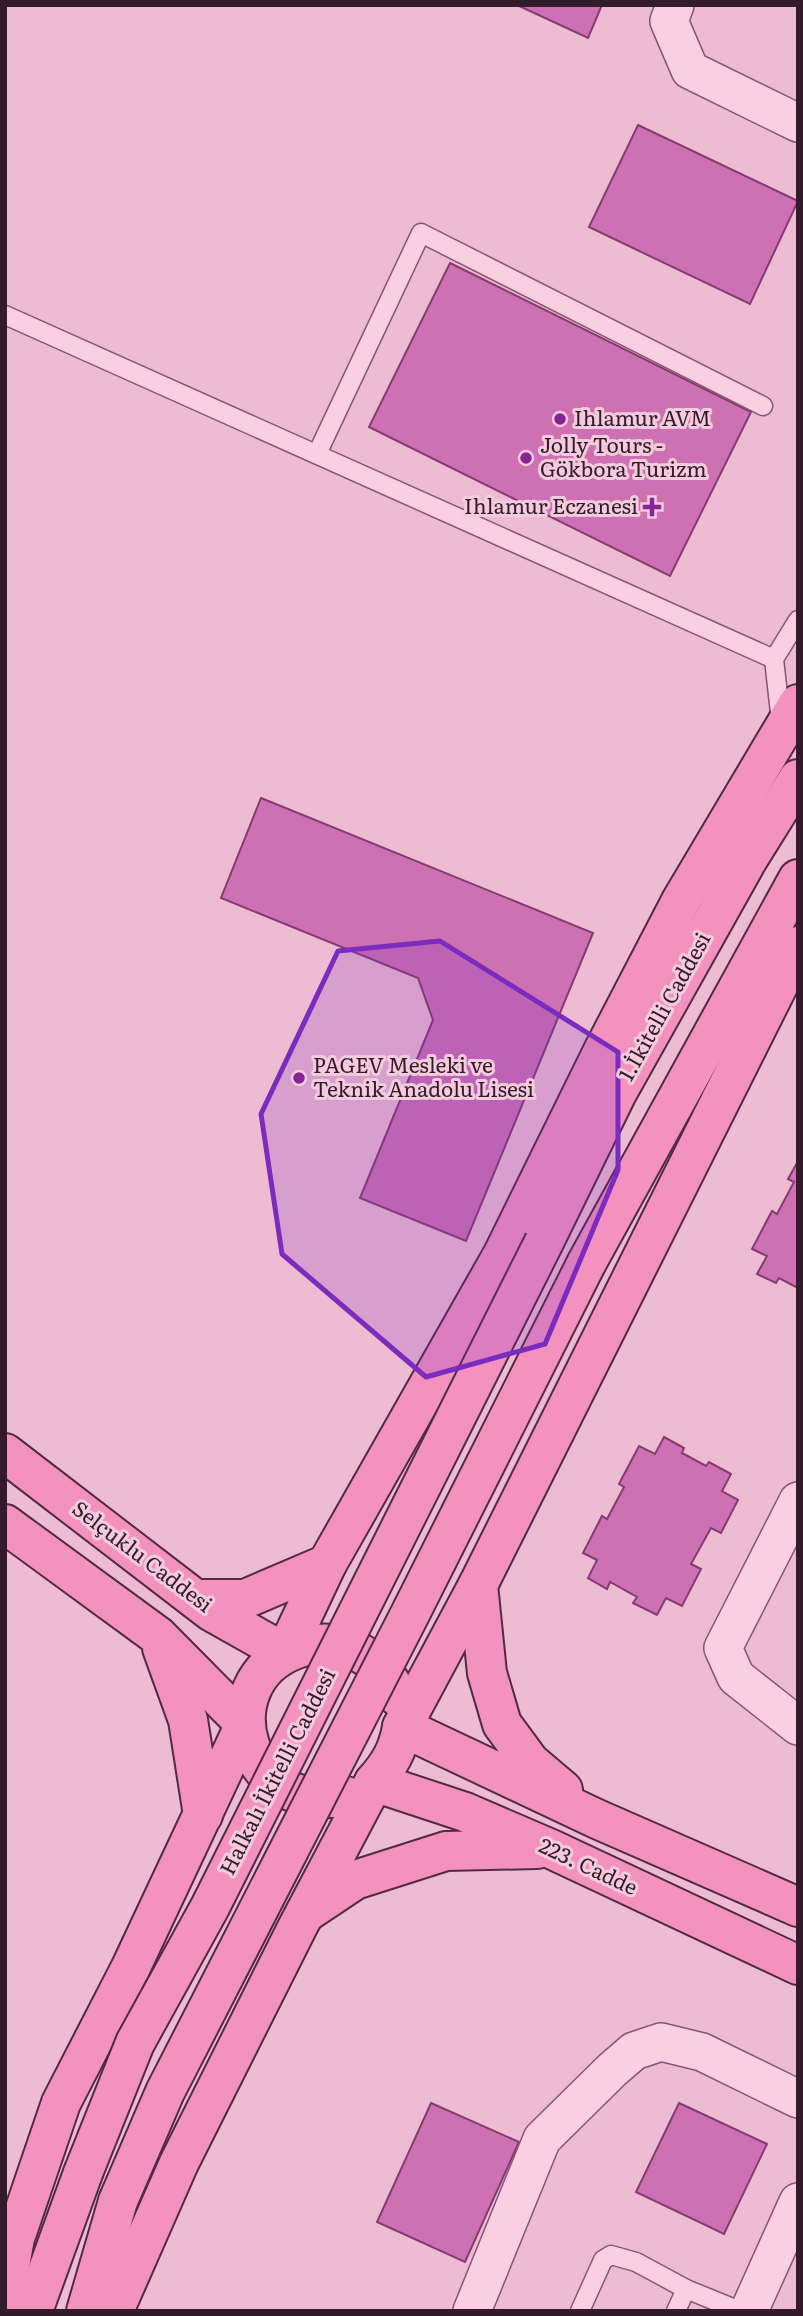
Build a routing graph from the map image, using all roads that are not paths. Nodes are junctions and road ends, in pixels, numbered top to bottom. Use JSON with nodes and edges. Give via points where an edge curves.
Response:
{"nodes":[{"id":1,"x":675,"y":5,"type":"edge"},
{"id":2,"x":798,"y":123,"type":"edge"},
{"id":3,"x":5,"y":315,"type":"edge"},
{"id":4,"x":763,"y":406,"type":"dead end"},
{"id":5,"x":317,"y":454,"type":"junction"},
{"id":6,"x":798,"y":620,"type":"edge"},
{"id":7,"x":774,"y":659,"type":"junction"},
{"id":8,"x":790,"y":717,"type":"edge"},
{"id":9,"x":798,"y":779,"type":"edge"},
{"id":10,"x":798,"y":879,"type":"edge"},
{"id":11,"x":798,"y":886,"type":"edge"},
{"id":12,"x":798,"y":946,"type":"edge"},
{"id":13,"x":758,"y":1022,"type":"junction"},
{"id":14,"x":544,"y":1242,"type":"joint"},
{"id":15,"x":5,"y":1453,"type":"edge"},
{"id":16,"x":798,"y":1501,"type":"edge"},
{"id":17,"x":5,"y":1524,"type":"edge"},
{"id":18,"x":327,"y":1564,"type":"junction"},
{"id":19,"x":478,"y":1585,"type":"junction"},
{"id":20,"x":196,"y":1599,"type":"junction"},
{"id":21,"x":158,"y":1636,"type":"junction"},
{"id":22,"x":285,"y":1653,"type":"junction"},
{"id":23,"x":245,"y":1724,"type":"junction"},
{"id":24,"x":798,"y":1726,"type":"edge"},
{"id":25,"x":402,"y":1727,"type":"junction"},
{"id":26,"x":374,"y":1782,"type":"junction"},
{"id":27,"x":203,"y":1815,"type":"junction"},
{"id":28,"x":597,"y":1819,"type":"junction"},
{"id":29,"x":551,"y":1849,"type":"junction"},
{"id":30,"x":798,"y":1907,"type":"edge"},
{"id":31,"x":305,"y":1913,"type":"junction"},
{"id":32,"x":798,"y":1965,"type":"edge"},
{"id":33,"x":798,"y":2099,"type":"edge"},
{"id":34,"x":798,"y":2202,"type":"edge"},
{"id":35,"x":686,"y":2289,"type":"junction"},
{"id":36,"x":5,"y":2294,"type":"edge"},
{"id":37,"x":33,"y":2311,"type":"edge"},
{"id":38,"x":86,"y":2311,"type":"edge"},
{"id":39,"x":114,"y":2311,"type":"edge"},
{"id":40,"x":472,"y":2311,"type":"edge"},
{"id":41,"x":580,"y":2311,"type":"edge"},
{"id":42,"x":676,"y":2311,"type":"edge"},
{"id":43,"x":740,"y":2311,"type":"edge"},
{"id":44,"x":749,"y":2311,"type":"edge"}],
"edges":[{"from":1,"to":2,"type":"street","via":[[669,21],[690,70]]},
{"from":3,"to":5,"type":"lane"},
{"from":4,"to":5,"type":"lane","via":[[421,233]]},
{"from":5,"to":7,"type":"lane"},
{"from":6,"to":7,"type":"lane"},
{"from":7,"to":8,"type":"lane"},
{"from":8,"to":18,"type":"main road","via":[[681,901],[503,1254]]},
{"from":9,"to":14,"type":"main road","name":"1.İkitelli Caddesi","via":[[617,1093]]},
{"from":10,"to":38,"type":"main road","bridge":true,"via":[[586,1264],[165,2092],[118,2201]]},
{"from":11,"to":13,"type":"main road"},
{"from":12,"to":13,"type":"main road"},
{"from":13,"to":19,"type":"main road"},
{"from":14,"to":37,"type":"main road","name":"Halkalı İkitelli Caddesi","bridge":true,"via":[[216,1895],[135,2043]]},
{"from":15,"to":20,"type":"main road","name":"Selçuklu Caddesi"},
{"from":16,"to":24,"type":"street","via":[[723,1648],[736,1677]]},
{"from":17,"to":21,"type":"main road"},
{"from":18,"to":20,"type":"main road","via":[[244,1599]]},
{"from":18,"to":22,"type":"main road"},
{"from":19,"to":25,"type":"main road"},
{"from":19,"to":28,"type":"main road","via":[[488,1673],[502,1724],[530,1762]]},
{"from":20,"to":22,"type":"main road","name":"Selçuklu Caddesi"},
{"from":21,"to":23,"type":"main road"},
{"from":21,"to":27,"type":"main road","via":[[188,1720]]},
{"from":22,"to":23,"type":"main road","via":[[255,1683]]},
{"from":22,"to":25,"type":"main road","via":[[307,1644],[332,1643],[355,1649],[376,1662],[391,1680],[400,1703]]},
{"from":23,"to":26,"type":"main road","via":[[250,1748],[262,1770],[281,1787],[303,1797],[328,1799],[352,1794]]},
{"from":23,"to":27,"type":"main road"},
{"from":25,"to":26,"type":"main road","via":[[398,1748]]},
{"from":25,"to":28,"type":"main road"},
{"from":26,"to":29,"type":"main road","name":"223. Cadde","via":[[465,1812]]},
{"from":26,"to":31,"type":"main road"},
{"from":27,"to":36,"type":"main road","via":[[61,2103],[15,2238]]},
{"from":28,"to":30,"type":"main road"},
{"from":29,"to":31,"type":"main road","via":[[446,1851],[355,1880]]},
{"from":29,"to":32,"type":"main road","name":"223. Cadde"},
{"from":31,"to":39,"type":"main road","via":[[179,2163]]},
{"from":33,"to":40,"type":"street","via":[[702,2052],[661,2042],[634,2051],[542,2139]]},
{"from":34,"to":44,"type":"street"},
{"from":35,"to":41,"type":"lane","via":[[636,2262],[611,2255],[603,2260]]},
{"from":35,"to":42,"type":"lane"},
{"from":35,"to":43,"type":"lane"}]}
